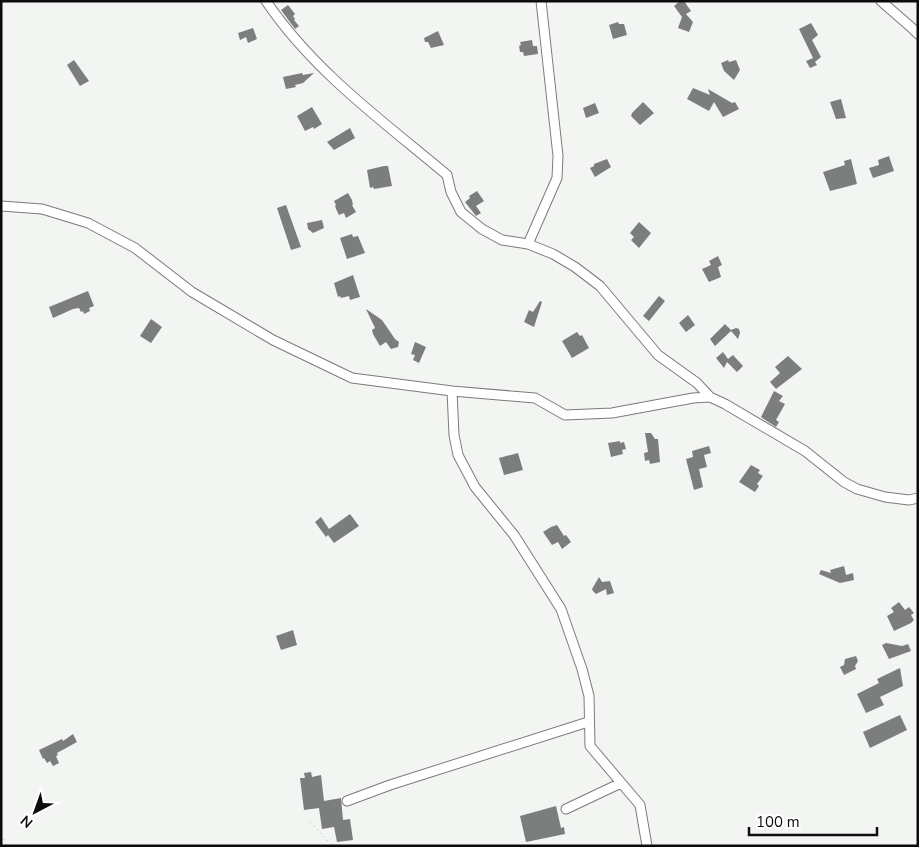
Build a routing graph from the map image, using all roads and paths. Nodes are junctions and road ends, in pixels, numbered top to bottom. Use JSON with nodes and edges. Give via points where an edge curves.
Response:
{"nodes":[{"id":1,"x":266,"y":1,"type":"edge"},
{"id":2,"x":541,"y":1,"type":"edge"},
{"id":3,"x":881,"y":1,"type":"edge"},
{"id":4,"x":918,"y":34,"type":"edge"},
{"id":5,"x":1,"y":206,"type":"edge"},
{"id":6,"x":528,"y":244,"type":"junction"},
{"id":7,"x":452,"y":391,"type":"junction"},
{"id":8,"x":710,"y":397,"type":"junction"},
{"id":9,"x":918,"y":498,"type":"edge"},
{"id":10,"x":588,"y":722,"type":"junction"},
{"id":11,"x":620,"y":782,"type":"junction"},
{"id":12,"x":347,"y":801,"type":"dead end"},
{"id":13,"x":566,"y":808,"type":"dead end"},
{"id":14,"x":310,"y":822,"type":"dead end"},
{"id":15,"x":1,"y":835,"type":"edge"},
{"id":16,"x":7,"y":846,"type":"edge"},
{"id":17,"x":333,"y":846,"type":"edge"},
{"id":18,"x":647,"y":846,"type":"edge"}],
"edges":[{"from":1,"to":6,"type":"street","via":[[300,45],[328,74],[447,176],[461,212],[502,240]]},
{"from":2,"to":6,"type":"street","via":[[558,156],[556,178]]},
{"from":3,"to":4,"type":"street"},
{"from":5,"to":7,"type":"street","via":[[42,209],[88,223],[136,248],[192,292],[273,340],[352,378]]},
{"from":6,"to":8,"type":"street","via":[[553,254],[600,286],[658,355],[697,383]]},
{"from":7,"to":8,"type":"street","via":[[535,398],[565,415],[612,413]]},
{"from":7,"to":10,"type":"street","via":[[458,455],[475,487],[514,535],[561,608],[589,696]]},
{"from":8,"to":9,"type":"street","via":[[805,451],[857,489],[885,497]]},
{"from":10,"to":11,"type":"street","via":[[590,746]]},
{"from":10,"to":12,"type":"street"},
{"from":11,"to":13,"type":"street"},
{"from":11,"to":18,"type":"street","via":[[640,805]]},
{"from":14,"to":17,"type":"path"},
{"from":15,"to":16,"type":"path"}]}
